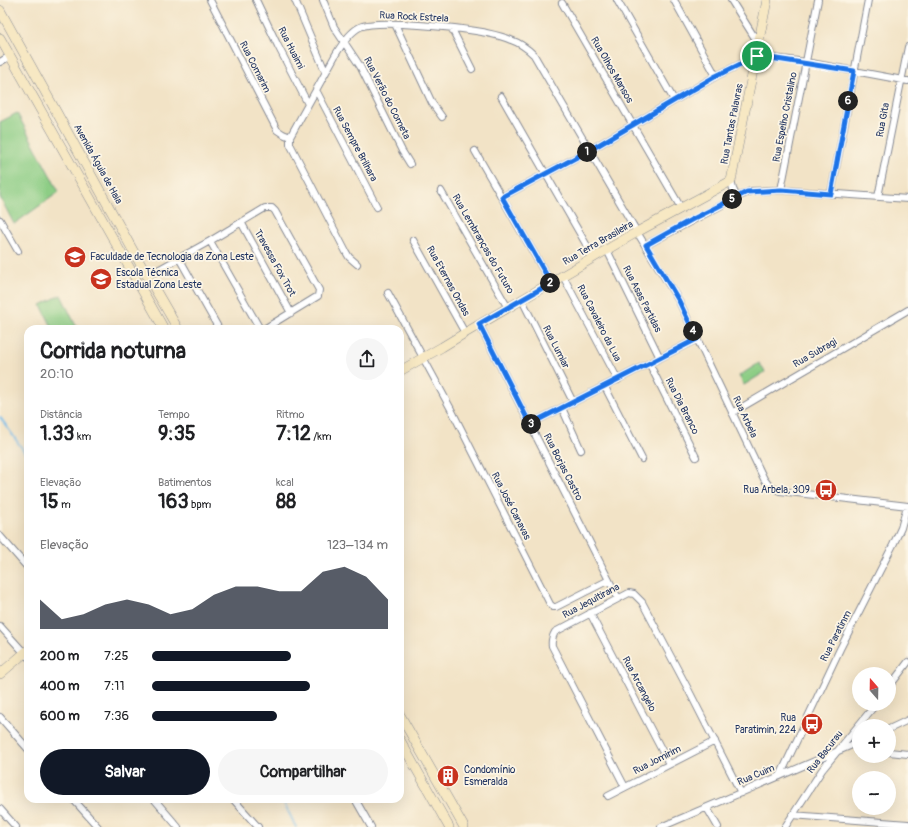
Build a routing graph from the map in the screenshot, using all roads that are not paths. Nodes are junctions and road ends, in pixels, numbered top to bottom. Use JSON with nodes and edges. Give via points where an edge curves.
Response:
{"nodes":[{"id":1,"x":210,"y":0,"type":"edge"},
{"id":2,"x":256,"y":0,"type":"edge"},
{"id":3,"x":294,"y":0,"type":"edge"},
{"id":4,"x":323,"y":0,"type":"edge"},
{"id":5,"x":617,"y":0,"type":"edge"},
{"id":6,"x":674,"y":0,"type":"edge"},
{"id":7,"x":730,"y":0,"type":"edge"},
{"id":8,"x":767,"y":0,"type":"edge"},
{"id":9,"x":818,"y":0,"type":"edge"},
{"id":10,"x":868,"y":0,"type":"edge"},
{"id":11,"x":562,"y":3,"type":"dead end"},
{"id":12,"x":0,"y":10,"type":"edge"},
{"id":13,"x":394,"y":24,"type":"junction"},
{"id":14,"x":452,"y":29,"type":"junction"},
{"id":15,"x":0,"y":38,"type":"edge"},
{"id":16,"x":344,"y":42,"type":"junction"},
{"id":17,"x":758,"y":43,"type":"junction"},
{"id":18,"x":908,"y":47,"type":"edge"},
{"id":19,"x":10,"y":56,"type":"junction"},
{"id":20,"x":757,"y":56,"type":"junction"},
{"id":21,"x":0,"y":62,"type":"edge"},
{"id":22,"x":806,"y":62,"type":"junction"},
{"id":23,"x":472,"y":69,"type":"dead end"},
{"id":24,"x":325,"y":71,"type":"junction"},
{"id":25,"x":854,"y":71,"type":"junction"},
{"id":26,"x":716,"y":76,"type":"junction"},
{"id":27,"x":901,"y":80,"type":"junction"},
{"id":28,"x":908,"y":81,"type":"edge"},
{"id":29,"x":316,"y":90,"type":"junction"},
{"id":30,"x":501,"y":96,"type":"dead end"},
{"id":31,"x":674,"y":100,"type":"junction"},
{"id":32,"x":308,"y":104,"type":"junction"},
{"id":33,"x":442,"y":117,"type":"dead end"},
{"id":34,"x":632,"y":125,"type":"junction"},
{"id":35,"x":290,"y":137,"type":"junction"},
{"id":36,"x":590,"y":150,"type":"junction"},
{"id":37,"x":475,"y":151,"type":"dead end"},
{"id":38,"x":410,"y":164,"type":"dead end"},
{"id":39,"x":546,"y":173,"type":"junction"},
{"id":40,"x":731,"y":181,"type":"junction"},
{"id":41,"x":781,"y":190,"type":"junction"},
{"id":42,"x":441,"y":191,"type":"dead end"},
{"id":43,"x":831,"y":194,"type":"junction"},
{"id":44,"x":502,"y":197,"type":"junction"},
{"id":45,"x":737,"y":197,"type":"junction"},
{"id":46,"x":878,"y":197,"type":"junction"},
{"id":47,"x":908,"y":200,"type":"edge"},
{"id":48,"x":377,"y":207,"type":"dead end"},
{"id":49,"x":681,"y":208,"type":"junction"},
{"id":50,"x":0,"y":220,"type":"edge"},
{"id":51,"x":241,"y":222,"type":"junction"},
{"id":52,"x":637,"y":232,"type":"junction"},
{"id":53,"x":413,"y":240,"type":"dead end"},
{"id":54,"x":210,"y":241,"type":"junction"},
{"id":55,"x":646,"y":245,"type":"junction"},
{"id":56,"x":606,"y":250,"type":"junction"},
{"id":57,"x":18,"y":251,"type":"dead end"},
{"id":58,"x":179,"y":258,"type":"junction"},
{"id":59,"x":594,"y":258,"type":"junction"},
{"id":60,"x":357,"y":264,"type":"dead end"},
{"id":61,"x":147,"y":276,"type":"junction"},
{"id":62,"x":563,"y":276,"type":"junction"},
{"id":63,"x":551,"y":283,"type":"junction"},
{"id":64,"x":388,"y":293,"type":"dead end"},
{"id":65,"x":522,"y":300,"type":"junction"},
{"id":66,"x":508,"y":308,"type":"junction"},
{"id":67,"x":908,"y":310,"type":"edge"},
{"id":68,"x":291,"y":313,"type":"junction"},
{"id":69,"x":479,"y":324,"type":"junction"},
{"id":70,"x":162,"y":325,"type":"edge"},
{"id":71,"x":176,"y":325,"type":"edge"},
{"id":72,"x":217,"y":325,"type":"edge"},
{"id":73,"x":258,"y":325,"type":"edge"},
{"id":74,"x":271,"y":325,"type":"edge"},
{"id":75,"x":465,"y":333,"type":"junction"},
{"id":76,"x":697,"y":339,"type":"junction"},
{"id":77,"x":423,"y":357,"type":"junction"},
{"id":78,"x":660,"y":358,"type":"junction"},
{"id":79,"x":649,"y":363,"type":"junction"},
{"id":80,"x":404,"y":369,"type":"edge"},
{"id":81,"x":618,"y":380,"type":"junction"},
{"id":82,"x":605,"y":387,"type":"junction"},
{"id":83,"x":573,"y":402,"type":"junction"},
{"id":84,"x":562,"y":408,"type":"junction"},
{"id":85,"x":732,"y":413,"type":"junction"},
{"id":86,"x":530,"y":424,"type":"junction"},
{"id":87,"x":581,"y":450,"type":"dead end"},
{"id":88,"x":696,"y":457,"type":"dead end"},
{"id":89,"x":642,"y":458,"type":"dead end"},
{"id":90,"x":908,"y":506,"type":"edge"},
{"id":91,"x":0,"y":536,"type":"edge"},
{"id":92,"x":24,"y":563,"type":"edge"},
{"id":93,"x":609,"y":580,"type":"junction"},
{"id":94,"x":618,"y":598,"type":"junction"},
{"id":95,"x":590,"y":613,"type":"junction"},
{"id":96,"x":0,"y":626,"type":"edge"},
{"id":97,"x":24,"y":650,"type":"edge"},
{"id":98,"x":24,"y":655,"type":"edge"},
{"id":99,"x":908,"y":662,"type":"edge"},
{"id":100,"x":0,"y":674,"type":"edge"},
{"id":101,"x":896,"y":678,"type":"edge"},
{"id":102,"x":870,"y":711,"type":"edge"},
{"id":103,"x":0,"y":717,"type":"edge"},
{"id":104,"x":908,"y":720,"type":"edge"},
{"id":105,"x":404,"y":722,"type":"edge"},
{"id":106,"x":896,"y":726,"type":"edge"},
{"id":107,"x":715,"y":741,"type":"junction"},
{"id":108,"x":24,"y":744,"type":"edge"},
{"id":109,"x":852,"y":745,"type":"edge"},
{"id":110,"x":404,"y":747,"type":"edge"},
{"id":111,"x":838,"y":750,"type":"junction"},
{"id":112,"x":896,"y":753,"type":"edge"},
{"id":113,"x":908,"y":754,"type":"edge"},
{"id":114,"x":669,"y":764,"type":"junction"},
{"id":115,"x":780,"y":776,"type":"junction"},
{"id":116,"x":625,"y":787,"type":"junction"},
{"id":117,"x":741,"y":793,"type":"junction"},
{"id":118,"x":608,"y":796,"type":"dead end"},
{"id":119,"x":77,"y":803,"type":"edge"},
{"id":120,"x":157,"y":803,"type":"edge"},
{"id":121,"x":237,"y":803,"type":"edge"},
{"id":122,"x":357,"y":803,"type":"edge"},
{"id":123,"x":707,"y":808,"type":"junction"},
{"id":124,"x":0,"y":809,"type":"edge"},
{"id":125,"x":792,"y":815,"type":"junction"},
{"id":126,"x":908,"y":824,"type":"edge"},
{"id":127,"x":16,"y":827,"type":"edge"},
{"id":128,"x":98,"y":827,"type":"edge"},
{"id":129,"x":178,"y":827,"type":"edge"},
{"id":130,"x":258,"y":827,"type":"edge"},
{"id":131,"x":370,"y":827,"type":"edge"},
{"id":132,"x":449,"y":827,"type":"edge"},
{"id":133,"x":464,"y":827,"type":"edge"},
{"id":134,"x":661,"y":827,"type":"edge"},
{"id":135,"x":718,"y":827,"type":"edge"},
{"id":136,"x":785,"y":827,"type":"edge"}],
"edges":[{"from":1,"to":35,"type":"street","name":"Rua Comarim","via":[[277,130]]},
{"from":2,"to":32,"type":"street","name":"Rua Huaimi"},
{"from":3,"to":24,"type":"street"},
{"from":4,"to":16,"type":"street","name":"Rua Verão do Cometa","via":[[334,27]]},
{"from":5,"to":31,"type":"street"},
{"from":6,"to":26,"type":"street"},
{"from":7,"to":17,"type":"street"},
{"from":8,"to":17,"type":"main road","name":"Rua Tantas Palavras"},
{"from":9,"to":22,"type":"street","name":"Rua Espelho Cristalino"},
{"from":10,"to":25,"type":"street"},
{"from":11,"to":34,"type":"street","name":"Rua Olhos Mansos"},
{"from":12,"to":61,"type":"main road","name":"Avenida Águia de Haia"},
{"from":13,"to":14,"type":"street","name":"Rua Rock Estrela"},
{"from":13,"to":16,"type":"street","name":"Rua Rock Estrela","via":[[368,25],[355,31]]},
{"from":13,"to":33,"type":"street","via":[[432,103]]},
{"from":14,"to":23,"type":"street"},
{"from":14,"to":36,"type":"street","name":"Rua Rock Estrela","via":[[482,32],[512,40],[526,47],[534,55]]},
{"from":15,"to":19,"type":"main road"},
{"from":16,"to":24,"type":"street","name":"Rua Rock Estrela"},
{"from":16,"to":38,"type":"street","name":"Rua Verão do Cometa","via":[[360,66]]},
{"from":17,"to":20,"type":"main road","name":"Rua Tantas Palavras"},
{"from":18,"to":27,"type":"street","name":"Rua Gita"},
{"from":19,"to":21,"type":"street"},
{"from":19,"to":70,"type":"main road"},
{"from":20,"to":22,"type":"street"},
{"from":20,"to":26,"type":"street"},
{"from":20,"to":40,"type":"main road","name":"Rua Tantas Palavras"},
{"from":22,"to":25,"type":"street"},
{"from":22,"to":41,"type":"street","name":"Rua Espelho Cristalino"},
{"from":24,"to":29,"type":"street","name":"Rua Rock Estrela"},
{"from":25,"to":27,"type":"street"},
{"from":25,"to":43,"type":"street"},
{"from":26,"to":31,"type":"street"},
{"from":27,"to":28,"type":"street"},
{"from":27,"to":46,"type":"street","name":"Rua Gita"},
{"from":29,"to":32,"type":"street","name":"Rua Rock Estrela"},
{"from":29,"to":48,"type":"street","name":"Rua Sempre Brilhara"},
{"from":30,"to":39,"type":"street"},
{"from":31,"to":34,"type":"street"},
{"from":32,"to":35,"type":"street","name":"Rua Rock Estrela"},
{"from":34,"to":36,"type":"street"},
{"from":34,"to":49,"type":"street","name":"Rua Olhos Mansos"},
{"from":35,"to":60,"type":"street","via":[[291,147],[331,224],[349,257]]},
{"from":36,"to":39,"type":"street"},
{"from":36,"to":52,"type":"street","name":"Rua Rock Estrela"},
{"from":37,"to":44,"type":"street"},
{"from":39,"to":44,"type":"street"},
{"from":39,"to":59,"type":"street"},
{"from":40,"to":45,"type":"street"},
{"from":40,"to":49,"type":"main road","name":"Rua Terra Brasileira"},
{"from":41,"to":43,"type":"street"},
{"from":41,"to":45,"type":"street","via":[[752,191]]},
{"from":42,"to":66,"type":"street","name":"Rua Lembranças do Futuro"},
{"from":43,"to":46,"type":"street"},
{"from":44,"to":63,"type":"street"},
{"from":45,"to":55,"type":"street"},
{"from":46,"to":47,"type":"street"},
{"from":49,"to":52,"type":"main road","name":"Rua Terra Brasileira"},
{"from":50,"to":57,"type":"street"},
{"from":51,"to":54,"type":"street"},
{"from":51,"to":68,"type":"street","name":"Travessa Fox Trot"},
{"from":51,"to":68,"type":"street","via":[[265,208],[272,208],[320,290],[318,296]]},
{"from":52,"to":55,"type":"street","name":"Rua Arbela"},
{"from":52,"to":56,"type":"main road","name":"Rua Terra Brasileira"},
{"from":53,"to":75,"type":"street","name":"Rua Eternas Ondas"},
{"from":54,"to":58,"type":"street"},
{"from":54,"to":73,"type":"street"},
{"from":55,"to":76,"type":"street","name":"Rua Arbela","via":[[679,301]]},
{"from":56,"to":59,"type":"main road","name":"Rua Terra Brasileira"},
{"from":56,"to":78,"type":"street","name":"Rua Asas Partidas"},
{"from":58,"to":61,"type":"street"},
{"from":58,"to":72,"type":"street"},
{"from":59,"to":62,"type":"main road","name":"Rua Terra Brasileira"},
{"from":61,"to":71,"type":"main road","name":"Avenida Águia de Haia"},
{"from":62,"to":63,"type":"main road","name":"Rua Terra Brasileira"},
{"from":62,"to":81,"type":"street","name":"Rua Cavaleiro da Lua"},
{"from":63,"to":65,"type":"main road","name":"Rua Terra Brasileira"},
{"from":64,"to":77,"type":"street"},
{"from":65,"to":66,"type":"main road","name":"Rua Terra Brasileira"},
{"from":65,"to":83,"type":"street","name":"Rua Lumiar"},
{"from":66,"to":69,"type":"main road","name":"Rua Terra Brasileira"},
{"from":67,"to":85,"type":"street","name":"Rua Subragi"},
{"from":68,"to":74,"type":"street"},
{"from":69,"to":75,"type":"main road","name":"Rua Terra Brasileira"},
{"from":69,"to":86,"type":"street","name":"Rua Borjas Castro"},
{"from":75,"to":77,"type":"main road","name":"Rua Terra Brasileira"},
{"from":76,"to":78,"type":"street"},
{"from":76,"to":85,"type":"street","name":"Rua Arbela"},
{"from":77,"to":80,"type":"main road","name":"Rua Terra Brasileira"},
{"from":77,"to":93,"type":"street","name":"Rua José Canavas","via":[[551,606],[556,607]]},
{"from":78,"to":79,"type":"street"},
{"from":79,"to":81,"type":"street"},
{"from":79,"to":88,"type":"street","name":"Rua Dia Branco"},
{"from":81,"to":82,"type":"street"},
{"from":82,"to":83,"type":"street"},
{"from":82,"to":89,"type":"street"},
{"from":83,"to":84,"type":"street"},
{"from":84,"to":86,"type":"street"},
{"from":84,"to":87,"type":"street"},
{"from":85,"to":90,"type":"street","name":"Rua Arbela","via":[[770,487],[780,491]]},
{"from":86,"to":93,"type":"street","name":"Rua Borjas Castro"},
{"from":90,"to":115,"type":"street","name":"Rua Paratinm","via":[[893,545]]},
{"from":91,"to":92,"type":"street"},
{"from":93,"to":94,"type":"street","name":"Rua Borjas Castro"},
{"from":94,"to":95,"type":"street","name":"Rua Jequitirana"},
{"from":94,"to":107,"type":"street","name":"Rua Jequitirana","via":[[632,593],[642,602]]},
{"from":95,"to":114,"type":"street","name":"Rua Arcangelo"},
{"from":95,"to":116,"type":"street","name":"Rua Jequitirana","via":[[555,632],[551,642]]},
{"from":96,"to":97,"type":"street"},
{"from":98,"to":100,"type":"main road"},
{"from":99,"to":101,"type":"street"},
{"from":102,"to":111,"type":"street","name":"Rua Bacurau"},
{"from":103,"to":108,"type":"street"},
{"from":104,"to":106,"type":"street"},
{"from":105,"to":133,"type":"main road"},
{"from":107,"to":114,"type":"street","name":"Rua Jomirim"},
{"from":107,"to":117,"type":"street","name":"Rua Jequitirana"},
{"from":109,"to":111,"type":"street","name":"Rua Cuim"},
{"from":110,"to":132,"type":"main road"},
{"from":111,"to":115,"type":"street","name":"Rua Cuim"},
{"from":111,"to":125,"type":"street","name":"Rua Bacurau"},
{"from":112,"to":113,"type":"street"},
{"from":114,"to":116,"type":"street","name":"Rua Jomirim"},
{"from":115,"to":117,"type":"street","name":"Rua Cuim"},
{"from":116,"to":118,"type":"street","name":"Rua Jomirim"},
{"from":117,"to":123,"type":"street","name":"Rua Cuim"},
{"from":119,"to":128,"type":"street"},
{"from":120,"to":129,"type":"street"},
{"from":121,"to":130,"type":"street"},
{"from":122,"to":131,"type":"street"},
{"from":123,"to":134,"type":"street","name":"Rua Cuim"},
{"from":123,"to":135,"type":"street"},
{"from":124,"to":127,"type":"street"},
{"from":125,"to":126,"type":"street"},
{"from":125,"to":136,"type":"street","name":"Rua Bacurau"}]}
